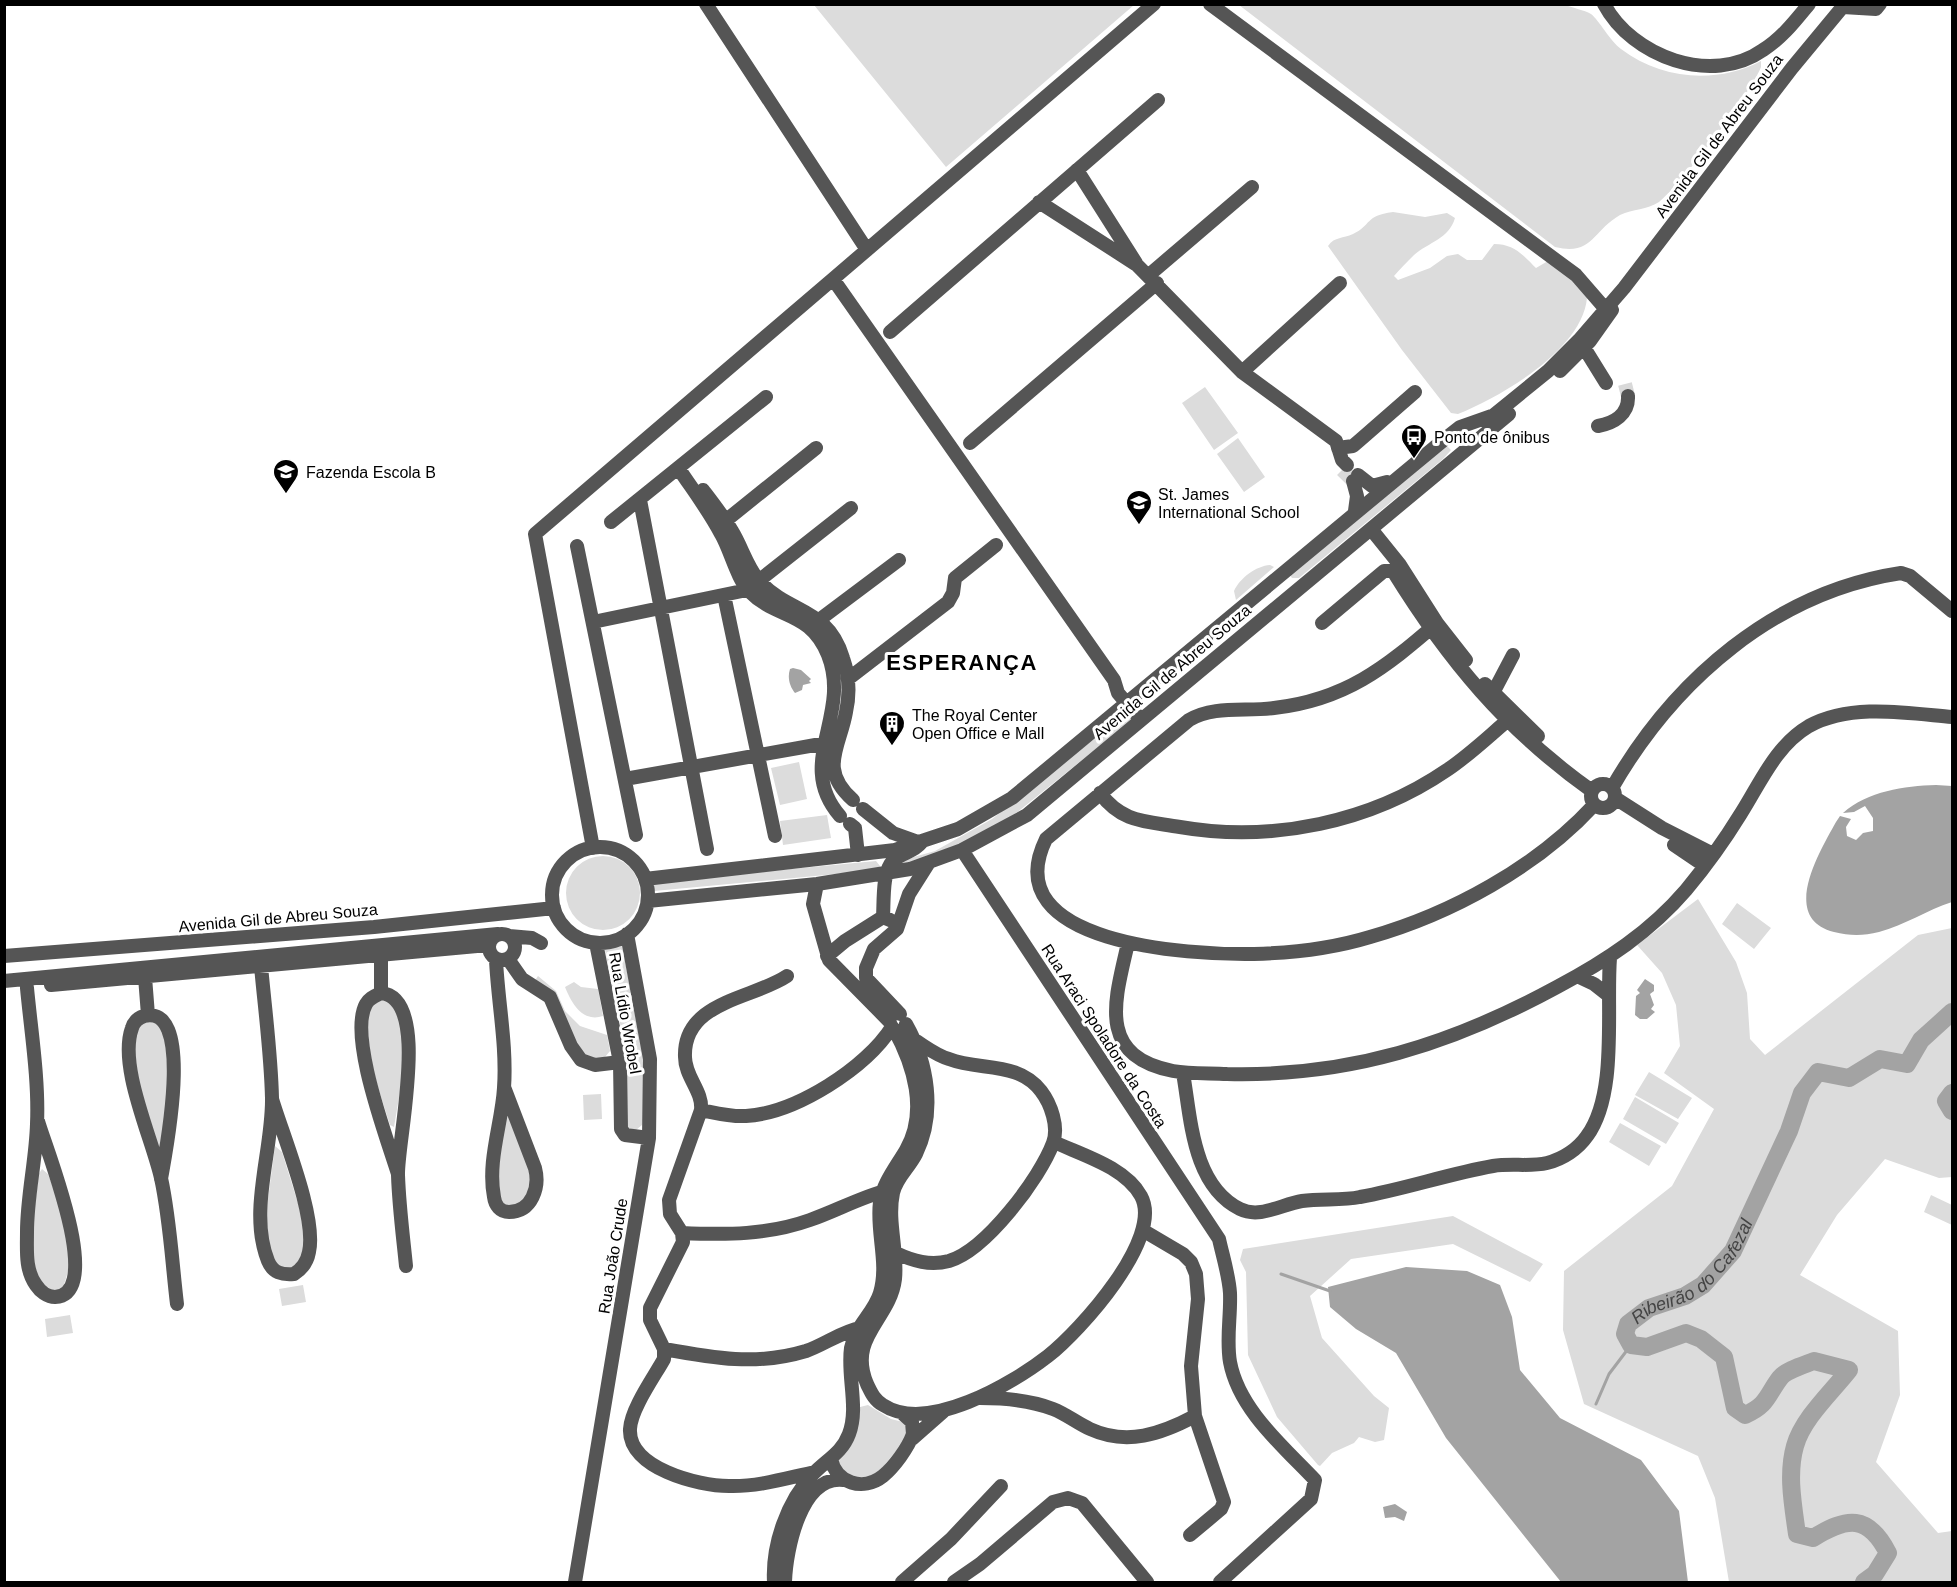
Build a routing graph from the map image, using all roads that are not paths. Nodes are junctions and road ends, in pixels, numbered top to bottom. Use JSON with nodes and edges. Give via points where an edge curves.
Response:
{"nodes":[{"id":1,"x":706,"y":4,"type":"edge"},
{"id":2,"x":1154,"y":4,"type":"edge"},
{"id":3,"x":1210,"y":4,"type":"edge"},
{"id":4,"x":1604,"y":4,"type":"edge"},
{"id":5,"x":1809,"y":4,"type":"edge"},
{"id":6,"x":1880,"y":4,"type":"edge"},
{"id":7,"x":1844,"y":6,"type":"edge"},
{"id":8,"x":1158,"y":100,"type":"dead end"},
{"id":9,"x":1077,"y":170,"type":"junction"},
{"id":10,"x":1252,"y":187,"type":"dead end"},
{"id":11,"x":1039,"y":202,"type":"junction"},
{"id":12,"x":867,"y":250,"type":"junction"},
{"id":13,"x":1137,"y":265,"type":"junction"},
{"id":14,"x":833,"y":279,"type":"junction"},
{"id":15,"x":1153,"y":279,"type":"junction"},
{"id":16,"x":1340,"y":283,"type":"dead end"},
{"id":17,"x":1608,"y":311,"type":"junction"},
{"id":18,"x":890,"y":332,"type":"dead end"},
{"id":19,"x":1582,"y":344,"type":"junction"},
{"id":20,"x":1242,"y":372,"type":"junction"},
{"id":21,"x":1606,"y":383,"type":"dead end"},
{"id":22,"x":1415,"y":392,"type":"dead end"},
{"id":23,"x":1628,"y":396,"type":"tunnel mouth"},
{"id":24,"x":766,"y":397,"type":"dead end"},
{"id":25,"x":1598,"y":426,"type":"dead end"},
{"id":26,"x":1446,"y":438,"type":"junction"},
{"id":27,"x":970,"y":443,"type":"dead end"},
{"id":28,"x":816,"y":448,"type":"dead end"},
{"id":29,"x":1338,"y":448,"type":"junction"},
{"id":30,"x":682,"y":466,"type":"junction"},
{"id":31,"x":1344,"y":467,"type":"tunnel mouth"},
{"id":32,"x":1440,"y":471,"type":"junction"},
{"id":33,"x":1397,"y":477,"type":"junction"},
{"id":34,"x":640,"y":500,"type":"junction"},
{"id":35,"x":851,"y":508,"type":"dead end"},
{"id":36,"x":1355,"y":511,"type":"junction"},
{"id":37,"x":611,"y":522,"type":"dead end"},
{"id":38,"x":722,"y":524,"type":"junction"},
{"id":39,"x":1371,"y":529,"type":"junction"},
{"id":40,"x":996,"y":545,"type":"dead end"},
{"id":41,"x":577,"y":546,"type":"dead end"},
{"id":42,"x":898,"y":560,"type":"dead end"},
{"id":43,"x":760,"y":582,"type":"junction"},
{"id":44,"x":747,"y":590,"type":"junction"},
{"id":45,"x":724,"y":595,"type":"junction"},
{"id":46,"x":660,"y":609,"type":"junction"},
{"id":47,"x":1953,"y":611,"type":"edge"},
{"id":48,"x":819,"y":620,"type":"junction"},
{"id":49,"x":593,"y":622,"type":"junction"},
{"id":50,"x":1322,"y":623,"type":"dead end"},
{"id":51,"x":1433,"y":626,"type":"junction"},
{"id":52,"x":1513,"y":655,"type":"dead end"},
{"id":53,"x":848,"y":679,"type":"junction"},
{"id":54,"x":1494,"y":693,"type":"junction"},
{"id":55,"x":1130,"y":699,"type":"junction"},
{"id":56,"x":1145,"y":716,"type":"junction"},
{"id":57,"x":1953,"y":717,"type":"edge"},
{"id":58,"x":1511,"y":718,"type":"junction"},
{"id":59,"x":830,"y":742,"type":"junction"},
{"id":60,"x":758,"y":754,"type":"junction"},
{"id":61,"x":691,"y":766,"type":"junction"},
{"id":62,"x":625,"y":779,"type":"junction"},
{"id":63,"x":1594,"y":788,"type":"junction"},
{"id":64,"x":1100,"y":793,"type":"junction"},
{"id":65,"x":1613,"y":797,"type":"junction"},
{"id":66,"x":1594,"y":806,"type":"junction"},
{"id":67,"x":636,"y":835,"type":"dead end"},
{"id":68,"x":775,"y":836,"type":"dead end"},
{"id":69,"x":921,"y":843,"type":"junction"},
{"id":70,"x":593,"y":848,"type":"junction"},
{"id":71,"x":707,"y":849,"type":"dead end"},
{"id":72,"x":962,"y":850,"type":"junction"},
{"id":73,"x":858,"y":855,"type":"junction"},
{"id":74,"x":1709,"y":860,"type":"junction"},
{"id":75,"x":928,"y":864,"type":"junction"},
{"id":76,"x":887,"y":874,"type":"junction"},
{"id":77,"x":645,"y":879,"type":"junction"},
{"id":78,"x":817,"y":884,"type":"junction"},
{"id":79,"x":648,"y":901,"type":"junction"},
{"id":80,"x":554,"y":908,"type":"junction"},
{"id":81,"x":883,"y":917,"type":"junction"},
{"id":82,"x":900,"y":923,"type":"junction"},
{"id":83,"x":627,"y":934,"type":"junction"},
{"id":84,"x":503,"y":935,"type":"junction"},
{"id":85,"x":541,"y":943,"type":"dead end"},
{"id":86,"x":596,"y":943,"type":"junction"},
{"id":87,"x":1128,"y":943,"type":"junction"},
{"id":88,"x":488,"y":945,"type":"junction"},
{"id":89,"x":381,"y":955,"type":"junction"},
{"id":90,"x":4,"y":956,"type":"edge"},
{"id":91,"x":827,"y":956,"type":"junction"},
{"id":92,"x":511,"y":958,"type":"junction"},
{"id":93,"x":1610,"y":958,"type":"junction"},
{"id":94,"x":261,"y":966,"type":"junction"},
{"id":95,"x":145,"y":976,"type":"junction"},
{"id":96,"x":787,"y":976,"type":"dead end"},
{"id":97,"x":1577,"y":976,"type":"junction"},
{"id":98,"x":4,"y":981,"type":"edge"},
{"id":99,"x":27,"y":988,"type":"junction"},
{"id":100,"x":4,"y":990,"type":"edge"},
{"id":101,"x":381,"y":993,"type":"junction"},
{"id":102,"x":1608,"y":995,"type":"junction"},
{"id":103,"x":148,"y":1015,"type":"junction"},
{"id":104,"x":896,"y":1023,"type":"junction"},
{"id":105,"x":915,"y":1040,"type":"junction"},
{"id":106,"x":620,"y":1062,"type":"junction"},
{"id":107,"x":1183,"y":1072,"type":"junction"},
{"id":108,"x":272,"y":1099,"type":"junction"},
{"id":109,"x":506,"y":1108,"type":"junction"},
{"id":110,"x":701,"y":1110,"type":"junction"},
{"id":111,"x":38,"y":1122,"type":"junction"},
{"id":112,"x":384,"y":1128,"type":"junction"},
{"id":113,"x":402,"y":1128,"type":"junction"},
{"id":114,"x":649,"y":1138,"type":"junction"},
{"id":115,"x":1054,"y":1142,"type":"junction"},
{"id":116,"x":285,"y":1144,"type":"junction"},
{"id":117,"x":268,"y":1147,"type":"junction"},
{"id":118,"x":160,"y":1150,"type":"junction"},
{"id":119,"x":51,"y":1166,"type":"junction"},
{"id":120,"x":34,"y":1169,"type":"junction"},
{"id":121,"x":398,"y":1174,"type":"junction"},
{"id":122,"x":888,"y":1190,"type":"junction"},
{"id":123,"x":1144,"y":1231,"type":"junction"},
{"id":124,"x":682,"y":1233,"type":"junction"},
{"id":125,"x":896,"y":1253,"type":"junction"},
{"id":126,"x":406,"y":1266,"type":"dead end"},
{"id":127,"x":177,"y":1304,"type":"dead end"},
{"id":128,"x":864,"y":1328,"type":"junction"},
{"id":129,"x":664,"y":1349,"type":"junction"},
{"id":130,"x":1019,"y":1376,"type":"junction"},
{"id":131,"x":873,"y":1396,"type":"junction"},
{"id":132,"x":978,"y":1398,"type":"junction"},
{"id":133,"x":1036,"y":1403,"type":"junction"},
{"id":134,"x":949,"y":1407,"type":"junction"},
{"id":135,"x":851,"y":1408,"type":"junction"},
{"id":136,"x":902,"y":1413,"type":"junction"},
{"id":137,"x":1195,"y":1416,"type":"junction"},
{"id":138,"x":912,"y":1439,"type":"junction"},
{"id":139,"x":831,"y":1459,"type":"junction"},
{"id":140,"x":815,"y":1472,"type":"junction"},
{"id":141,"x":844,"y":1480,"type":"junction"},
{"id":142,"x":765,"y":1483,"type":"junction"},
{"id":143,"x":1001,"y":1486,"type":"dead end"},
{"id":144,"x":800,"y":1493,"type":"junction"},
{"id":145,"x":1190,"y":1535,"type":"dead end"},
{"id":146,"x":575,"y":1582,"type":"edge"},
{"id":147,"x":774,"y":1582,"type":"edge"},
{"id":148,"x":785,"y":1582,"type":"edge"},
{"id":149,"x":902,"y":1582,"type":"edge"},
{"id":150,"x":954,"y":1582,"type":"edge"},
{"id":151,"x":1147,"y":1582,"type":"edge"},
{"id":152,"x":1220,"y":1582,"type":"edge"}],
"edges":[{"from":1,"to":12,"type":"street"},
{"from":2,"to":12,"type":"street"},
{"from":3,"to":17,"type":"street","via":[[1576,275]]},
{"from":4,"to":5,"type":"street","via":[[1626,34],[1653,52],[1693,65],[1723,66],[1762,52],[1788,30]]},
{"from":6,"to":7,"type":"street","name":"Avenida Gil de Abreu Souza","via":[[1876,9]]},
{"from":7,"to":17,"type":"street","name":"Avenida Gil de Abreu Souza","via":[[1792,68]]},
{"from":8,"to":9,"type":"street"},
{"from":9,"to":11,"type":"street"},
{"from":9,"to":13,"type":"street"},
{"from":10,"to":15,"type":"street"},
{"from":11,"to":13,"type":"street"},
{"from":11,"to":18,"type":"street"},
{"from":12,"to":14,"type":"street"},
{"from":13,"to":15,"type":"street"},
{"from":14,"to":55,"type":"street","via":[[1114,680],[1118,693]]},
{"from":14,"to":70,"type":"street","via":[[536,534]]},
{"from":15,"to":20,"type":"street"},
{"from":15,"to":27,"type":"street"},
{"from":16,"to":20,"type":"street"},
{"from":17,"to":19,"type":"street","name":"Avenida Gil de Abreu Souza"},
{"from":19,"to":21,"type":"street"},
{"from":19,"to":26,"type":"street","name":"Avenida Gil de Abreu Souza","via":[[1494,415],[1460,427]]},
{"from":19,"to":32,"type":"street","name":"Avenida Gil de Abreu Souza"},
{"from":20,"to":29,"type":"street","via":[[1334,439]]},
{"from":22,"to":29,"type":"street","via":[[1353,446]]},
{"from":23,"to":25,"type":"street","via":[[1622,415]]},
{"from":24,"to":30,"type":"street"},
{"from":26,"to":32,"type":"street","via":[[1456,446]]},
{"from":26,"to":33,"type":"street","name":"Avenida Gil de Abreu Souza"},
{"from":28,"to":38,"type":"street"},
{"from":29,"to":31,"type":"street"},
{"from":30,"to":34,"type":"street"},
{"from":30,"to":38,"type":"street"},
{"from":32,"to":39,"type":"street","name":"Avenida Gil de Abreu Souza"},
{"from":33,"to":36,"type":"street","name":"Avenida Gil de Abreu Souza"},
{"from":33,"to":36,"type":"street","via":[[1372,486],[1355,478]]},
{"from":34,"to":37,"type":"street"},
{"from":34,"to":46,"type":"street"},
{"from":35,"to":43,"type":"street"},
{"from":36,"to":55,"type":"street","name":"Avenida Gil de Abreu Souza"},
{"from":38,"to":43,"type":"street"},
{"from":38,"to":44,"type":"street"},
{"from":39,"to":51,"type":"street","via":[[1400,565]]},
{"from":39,"to":56,"type":"street","name":"Avenida Gil de Abreu Souza"},
{"from":40,"to":53,"type":"street","via":[[955,578],[948,602]]},
{"from":41,"to":49,"type":"street"},
{"from":42,"to":48,"type":"street"},
{"from":43,"to":44,"type":"street"},
{"from":43,"to":48,"type":"street"},
{"from":44,"to":45,"type":"street"},
{"from":44,"to":59,"type":"street","via":[[809,625],[827,653],[835,699]]},
{"from":45,"to":46,"type":"street"},
{"from":45,"to":60,"type":"street"},
{"from":46,"to":49,"type":"street"},
{"from":46,"to":61,"type":"street"},
{"from":47,"to":65,"type":"street","via":[[1902,573],[1833,591],[1784,613],[1736,645],[1689,685],[1657,720]]},
{"from":48,"to":53,"type":"street","via":[[837,641]]},
{"from":49,"to":62,"type":"street"},
{"from":50,"to":51,"type":"street","via":[[1390,570]]},
{"from":51,"to":54,"type":"street"},
{"from":51,"to":58,"type":"street"},
{"from":51,"to":64,"type":"street","via":[[1379,671],[1326,698],[1278,708],[1197,715]]},
{"from":52,"to":54,"type":"street"},
{"from":53,"to":59,"type":"street","via":[[846,713]]},
{"from":54,"to":58,"type":"street"},
{"from":55,"to":56,"type":"street"},
{"from":55,"to":69,"type":"street","name":"Avenida Gil de Abreu Souza","via":[[1012,798],[958,829]]},
{"from":56,"to":72,"type":"street","name":"Avenida Gil de Abreu Souza","via":[[1027,815]]},
{"from":57,"to":74,"type":"street","via":[[1870,712],[1848,714],[1810,726],[1770,764]]},
{"from":58,"to":63,"type":"street"},
{"from":58,"to":64,"type":"street","via":[[1461,760],[1420,786],[1360,813],[1321,824],[1254,832],[1200,831],[1125,816],[1114,810]]},
{"from":59,"to":60,"type":"street"},
{"from":59,"to":69,"type":"street","via":[[842,790],[888,830]]},
{"from":59,"to":73,"type":"street","via":[[820,769],[824,791],[855,828]]},
{"from":60,"to":61,"type":"street"},
{"from":60,"to":68,"type":"street"},
{"from":61,"to":62,"type":"street"},
{"from":61,"to":71,"type":"street"},
{"from":62,"to":67,"type":"street"},
{"from":63,"to":65,"type":"street","via":[[1605,784]]},
{"from":63,"to":66,"type":"street"},
{"from":64,"to":87,"type":"street","via":[[1053,831],[1042,847],[1038,883],[1059,916]]},
{"from":65,"to":66,"type":"street","via":[[1602,809]]},
{"from":65,"to":74,"type":"street"},
{"from":66,"to":87,"type":"street","via":[[1563,836],[1468,897],[1413,923],[1367,938],[1254,954]]},
{"from":69,"to":73,"type":"street","name":"Avenida Gil de Abreu Souza"},
{"from":69,"to":76,"type":"street","via":[[914,852],[892,861]]},
{"from":70,"to":77,"type":"street","via":[[615,849],[628,855]]},
{"from":70,"to":80,"type":"street","via":[[572,856],[562,866],[553,886]]},
{"from":72,"to":75,"type":"street","name":"Avenida Gil de Abreu Souza"},
{"from":72,"to":152,"type":"street","name":"Rua Araci Spoladore da Costa","via":[[1219,1239],[1230,1293],[1230,1363],[1241,1394],[1315,1480],[1311,1499]]},
{"from":73,"to":77,"type":"street","name":"Avenida Gil de Abreu Souza"},
{"from":74,"to":93,"type":"street","via":[[1660,917]]},
{"from":75,"to":76,"type":"street","name":"Avenida Gil de Abreu Souza"},
{"from":75,"to":82,"type":"street","via":[[909,894]]},
{"from":76,"to":78,"type":"street","name":"Avenida Gil de Abreu Souza"},
{"from":76,"to":81,"type":"street"},
{"from":77,"to":79,"type":"street"},
{"from":78,"to":79,"type":"street","name":"Avenida Gil de Abreu Souza"},
{"from":78,"to":91,"type":"street","via":[[813,904]]},
{"from":79,"to":83,"type":"street","via":[[644,914]]},
{"from":80,"to":86,"type":"street","via":[[570,932]]},
{"from":80,"to":90,"type":"street","name":"Avenida Gil de Abreu Souza","via":[[374,927]]},
{"from":81,"to":82,"type":"street"},
{"from":81,"to":91,"type":"street"},
{"from":82,"to":104,"type":"street","via":[[874,949],[865,973]]},
{"from":83,"to":86,"type":"street"},
{"from":83,"to":114,"type":"street","name":"Rua João Crude","via":[[650,1059]]},
{"from":84,"to":85,"type":"street","via":[[532,938]]},
{"from":84,"to":88,"type":"street"},
{"from":84,"to":92,"type":"street","via":[[515,946]]},
{"from":84,"to":98,"type":"street"},
{"from":86,"to":106,"type":"street","name":"Rua Lídio Wrobel"},
{"from":87,"to":107,"type":"street","via":[[1115,1002],[1117,1032],[1141,1060],[1157,1068]]},
{"from":88,"to":89,"type":"street"},
{"from":88,"to":92,"type":"street","via":[[490,954]]},
{"from":89,"to":94,"type":"street"},
{"from":89,"to":101,"type":"street"},
{"from":91,"to":104,"type":"street"},
{"from":92,"to":106,"type":"street","via":[[522,979],[550,997],[579,1058],[595,1065]]},
{"from":92,"to":109,"type":"street"},
{"from":93,"to":97,"type":"street"},
{"from":93,"to":102,"type":"street"},
{"from":94,"to":95,"type":"street"},
{"from":94,"to":108,"type":"street"},
{"from":95,"to":99,"type":"street"},
{"from":95,"to":103,"type":"street"},
{"from":96,"to":110,"type":"street","via":[[774,985],[714,1007],[694,1028],[684,1058]]},
{"from":97,"to":102,"type":"street"},
{"from":97,"to":107,"type":"street","via":[[1500,1017],[1402,1054],[1300,1071]]},
{"from":99,"to":100,"type":"street"},
{"from":99,"to":111,"type":"street"},
{"from":101,"to":112,"type":"street","via":[[364,1010],[363,1057]]},
{"from":101,"to":113,"type":"street","via":[[393,996],[401,1005],[410,1039]]},
{"from":102,"to":107,"type":"street","via":[[1603,1093],[1595,1122],[1575,1149],[1546,1163],[1491,1166],[1357,1198],[1301,1201],[1253,1212],[1231,1203],[1216,1188],[1197,1152]]},
{"from":103,"to":118,"type":"street","via":[[166,1024],[176,1073]]},
{"from":103,"to":118,"type":"street","via":[[133,1024],[129,1049],[133,1084]]},
{"from":104,"to":105,"type":"street"},
{"from":104,"to":110,"type":"street","via":[[882,1042],[850,1070],[792,1103],[748,1116]]},
{"from":104,"to":122,"type":"street","via":[[912,1068],[917,1109],[907,1148]]},
{"from":105,"to":115,"type":"street","via":[[949,1059],[1005,1068],[1024,1076],[1047,1100],[1054,1121]]},
{"from":105,"to":122,"type":"street","via":[[926,1079],[926,1122],[919,1147]]},
{"from":106,"to":114,"type":"street","name":"Rua Lídio Wrobel","via":[[622,1132]]},
{"from":108,"to":116,"type":"street"},
{"from":108,"to":117,"type":"street"},
{"from":109,"to":109,"type":"street","via":[[493,1192],[496,1205],[511,1212],[530,1202],[538,1182],[536,1168]]},
{"from":110,"to":124,"type":"street","via":[[669,1200],[670,1214]]},
{"from":111,"to":119,"type":"street"},
{"from":111,"to":120,"type":"street"},
{"from":112,"to":113,"type":"street"},
{"from":112,"to":121,"type":"street"},
{"from":113,"to":121,"type":"street"},
{"from":114,"to":146,"type":"street","name":"Rua João Crude"},
{"from":115,"to":123,"type":"street","via":[[1111,1168],[1129,1181],[1144,1202]]},
{"from":115,"to":125,"type":"street","via":[[1012,1209],[967,1252],[950,1261],[931,1264]]},
{"from":116,"to":117,"type":"street"},
{"from":116,"to":117,"type":"street","via":[[310,1234],[307,1261],[294,1274],[280,1274],[272,1268],[262,1238]]},
{"from":118,"to":127,"type":"street"},
{"from":119,"to":120,"type":"street"},
{"from":119,"to":120,"type":"street","via":[[75,1244],[72,1283],[56,1297],[38,1289],[30,1271],[27,1225]]},
{"from":121,"to":126,"type":"street"},
{"from":122,"to":124,"type":"street","via":[[776,1230],[730,1235]]},
{"from":122,"to":125,"type":"street"},
{"from":122,"to":128,"type":"street","via":[[879,1208],[882,1286]]},
{"from":123,"to":130,"type":"street","via":[[1125,1268],[1079,1326]]},
{"from":123,"to":137,"type":"street","via":[[1183,1254],[1196,1274],[1198,1299],[1191,1366]]},
{"from":124,"to":129,"type":"street","via":[[683,1242],[650,1308]]},
{"from":125,"to":128,"type":"street","via":[[892,1292],[886,1305]]},
{"from":128,"to":129,"type":"street","via":[[809,1350],[764,1360],[722,1360]]},
{"from":128,"to":131,"type":"street","via":[[863,1374]]},
{"from":128,"to":135,"type":"street","via":[[851,1347]]},
{"from":129,"to":142,"type":"street","via":[[664,1359],[631,1420],[634,1449],[663,1470],[699,1481],[728,1486]]},
{"from":130,"to":132,"type":"street"},
{"from":130,"to":133,"type":"street","via":[[1023,1394]]},
{"from":131,"to":135,"type":"street"},
{"from":131,"to":136,"type":"street","via":[[883,1406]]},
{"from":132,"to":133,"type":"street"},
{"from":132,"to":134,"type":"street"},
{"from":133,"to":137,"type":"street","via":[[1116,1438],[1155,1434]]},
{"from":134,"to":136,"type":"street","via":[[930,1413]]},
{"from":134,"to":138,"type":"street"},
{"from":135,"to":139,"type":"street","via":[[850,1432]]},
{"from":136,"to":138,"type":"street","via":[[914,1425]]},
{"from":137,"to":145,"type":"street","via":[[1224,1502],[1216,1514]]},
{"from":138,"to":141,"type":"street","via":[[881,1478],[866,1483]]},
{"from":139,"to":140,"type":"street"},
{"from":139,"to":141,"type":"street"},
{"from":140,"to":142,"type":"street"},
{"from":140,"to":144,"type":"street"},
{"from":141,"to":148,"type":"street","via":[[824,1482],[802,1511],[788,1550]]},
{"from":142,"to":144,"type":"street","via":[[783,1485]]},
{"from":143,"to":149,"type":"street","via":[[951,1539]]},
{"from":144,"to":147,"type":"street","via":[[782,1529]]},
{"from":150,"to":151,"type":"street","via":[[1053,1502],[1068,1498],[1082,1503]]}]}
